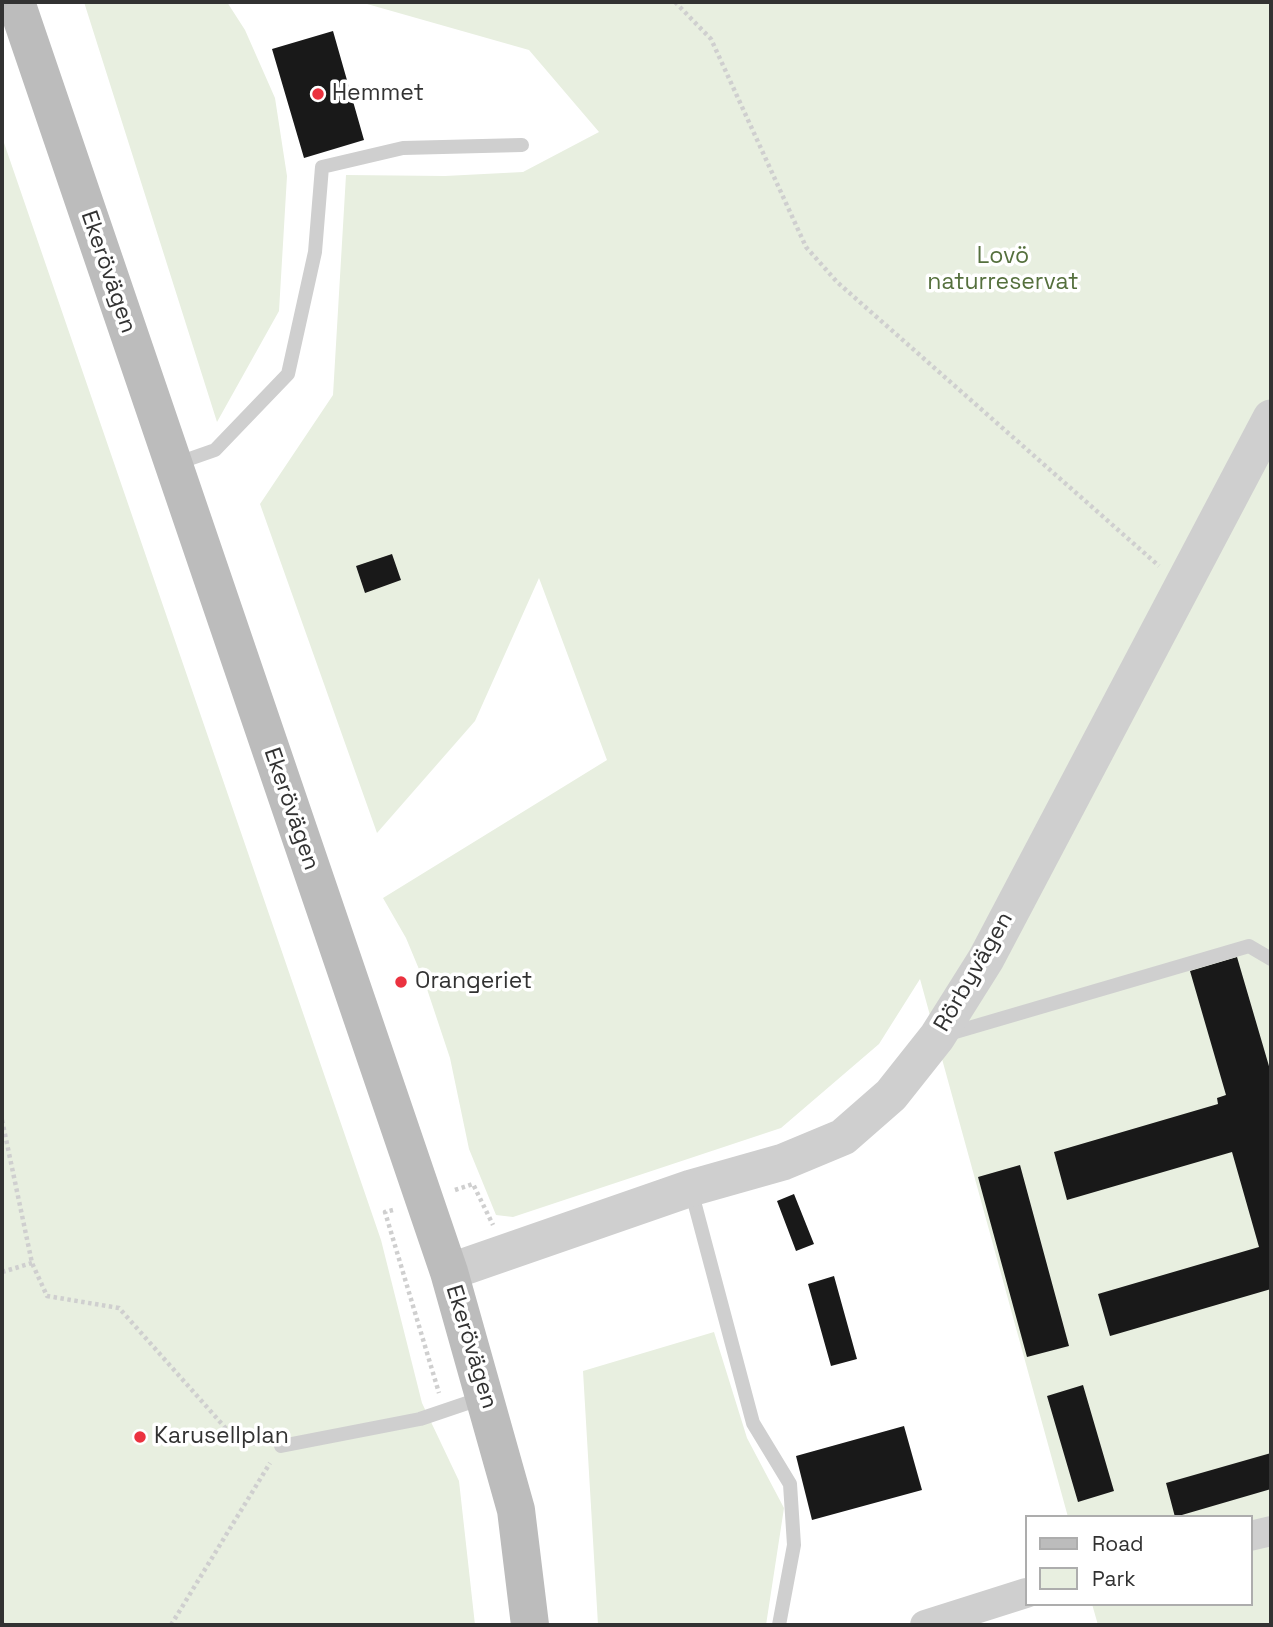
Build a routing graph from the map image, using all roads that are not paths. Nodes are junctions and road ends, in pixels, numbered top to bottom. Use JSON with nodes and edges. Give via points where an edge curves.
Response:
{"nodes":[{"id":1,"x":16,"y":2,"type":"edge"},
{"id":2,"x":522,"y":145,"type":"dead end"},
{"id":3,"x":1271,"y":418,"type":"edge"},
{"id":4,"x":174,"y":465,"type":"junction"},
{"id":5,"x":1271,"y":959,"type":"edge"},
{"id":6,"x":937,"y":1037,"type":"junction"},
{"id":7,"x":691,"y":1188,"type":"junction"},
{"id":8,"x":449,"y":1272,"type":"junction"},
{"id":9,"x":487,"y":1397,"type":"junction"},
{"id":10,"x":281,"y":1446,"type":"road end"},
{"id":11,"x":1271,"y":1531,"type":"edge"},
{"id":12,"x":1252,"y":1536,"type":"edge"},
{"id":13,"x":1024,"y":1593,"type":"edge"},
{"id":14,"x":530,"y":1625,"type":"edge"},
{"id":15,"x":779,"y":1625,"type":"edge"},
{"id":16,"x":925,"y":1625,"type":"edge"}],
"edges":[{"from":1,"to":4,"type":"main road","name":"Ekerövägen"},
{"from":2,"to":4,"type":"lane","via":[[403,148],[322,167],[315,252],[288,374],[215,450]]},
{"from":3,"to":6,"type":"street","name":"Rörbyvägen","via":[[986,959]]},
{"from":4,"to":8,"type":"main road","name":"Ekerövägen"},
{"from":5,"to":6,"type":"lane","via":[[1249,946]]},
{"from":6,"to":7,"type":"street","name":"Rörbyvägen","via":[[891,1095],[843,1137],[783,1162]]},
{"from":7,"to":8,"type":"street","name":"Rörbyvägen"},
{"from":7,"to":15,"type":"lane","via":[[753,1423],[790,1484],[794,1545]]},
{"from":8,"to":9,"type":"main road","name":"Ekerövägen"},
{"from":9,"to":10,"type":"lane","via":[[420,1419]]},
{"from":9,"to":14,"type":"main road","name":"Ekerövägen","via":[[516,1510]]},
{"from":11,"to":12,"type":"street"},
{"from":13,"to":16,"type":"street"}]}
